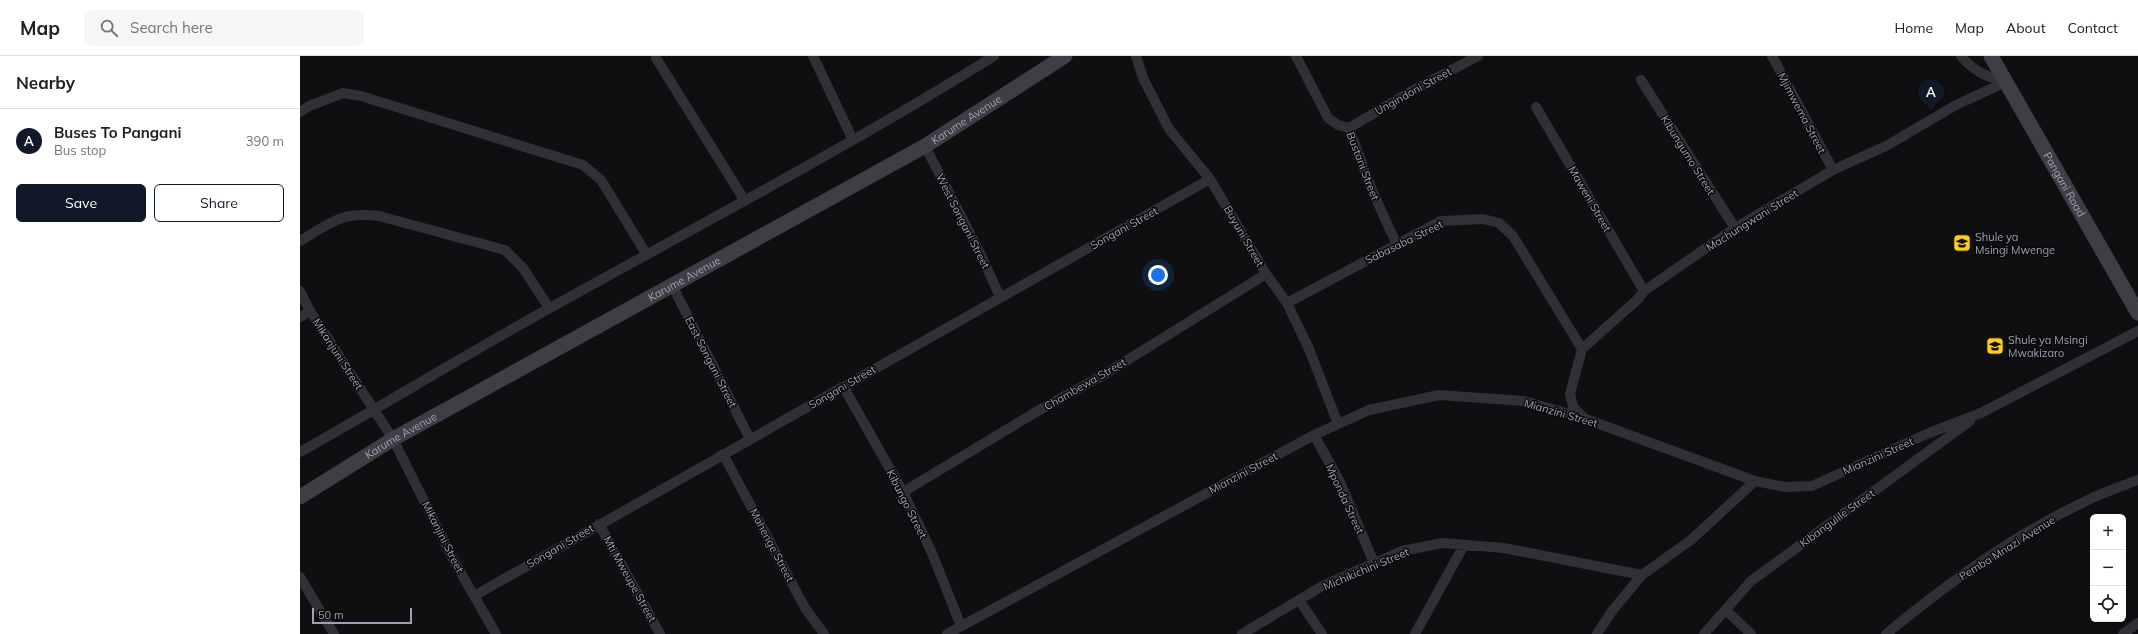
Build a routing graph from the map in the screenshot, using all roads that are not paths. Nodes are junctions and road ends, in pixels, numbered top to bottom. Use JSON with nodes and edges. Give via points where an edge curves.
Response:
{"nodes":[{"id":1,"x":646,"y":56,"type":"edge"},
{"id":2,"x":813,"y":56,"type":"edge"},
{"id":3,"x":994,"y":56,"type":"edge"},
{"id":4,"x":1065,"y":56,"type":"edge"},
{"id":5,"x":1136,"y":56,"type":"edge"},
{"id":6,"x":1296,"y":56,"type":"edge"},
{"id":7,"x":1478,"y":56,"type":"edge"},
{"id":8,"x":1772,"y":56,"type":"edge"},
{"id":9,"x":1961,"y":56,"type":"edge"},
{"id":10,"x":1991,"y":56,"type":"edge"},
{"id":11,"x":658,"y":57,"type":"edge"},
{"id":12,"x":1641,"y":80,"type":"dead end"},
{"id":13,"x":2006,"y":82,"type":"junction"},
{"id":14,"x":1536,"y":107,"type":"dead end"},
{"id":15,"x":300,"y":112,"type":"edge"},
{"id":16,"x":1348,"y":128,"type":"junction"},
{"id":17,"x":853,"y":140,"type":"junction"},
{"id":18,"x":925,"y":146,"type":"junction"},
{"id":19,"x":1833,"y":170,"type":"junction"},
{"id":20,"x":1210,"y":179,"type":"junction"},
{"id":21,"x":744,"y":201,"type":"junction"},
{"id":22,"x":1735,"y":228,"type":"junction"},
{"id":23,"x":300,"y":241,"type":"edge"},
{"id":24,"x":1397,"y":245,"type":"junction"},
{"id":25,"x":647,"y":255,"type":"junction"},
{"id":26,"x":1266,"y":274,"type":"junction"},
{"id":27,"x":672,"y":285,"type":"junction"},
{"id":28,"x":300,"y":291,"type":"edge"},
{"id":29,"x":1644,"y":291,"type":"junction"},
{"id":30,"x":1000,"y":297,"type":"junction"},
{"id":31,"x":1287,"y":303,"type":"junction"},
{"id":32,"x":549,"y":308,"type":"junction"},
{"id":33,"x":310,"y":311,"type":"junction"},
{"id":34,"x":2138,"y":313,"type":"edge"},
{"id":35,"x":300,"y":317,"type":"edge"},
{"id":36,"x":2138,"y":331,"type":"edge"},
{"id":37,"x":1582,"y":349,"type":"junction"},
{"id":38,"x":843,"y":386,"type":"junction"},
{"id":39,"x":1981,"y":413,"type":"junction"},
{"id":40,"x":376,"y":414,"type":"junction"},
{"id":41,"x":1583,"y":418,"type":"junction"},
{"id":42,"x":1338,"y":424,"type":"junction"},
{"id":43,"x":390,"y":434,"type":"junction"},
{"id":44,"x":1314,"y":435,"type":"junction"},
{"id":45,"x":750,"y":439,"type":"junction"},
{"id":46,"x":300,"y":452,"type":"edge"},
{"id":47,"x":723,"y":454,"type":"junction"},
{"id":48,"x":2138,"y":480,"type":"edge"},
{"id":49,"x":1755,"y":481,"type":"junction"},
{"id":50,"x":903,"y":492,"type":"junction"},
{"id":51,"x":300,"y":497,"type":"edge"},
{"id":52,"x":599,"y":524,"type":"junction"},
{"id":53,"x":1464,"y":545,"type":"junction"},
{"id":54,"x":1374,"y":563,"type":"junction"},
{"id":55,"x":1642,"y":575,"type":"junction"},
{"id":56,"x":300,"y":577,"type":"edge"},
{"id":57,"x":474,"y":596,"type":"junction"},
{"id":58,"x":1299,"y":600,"type":"junction"},
{"id":59,"x":1726,"y":610,"type":"junction"},
{"id":60,"x":2138,"y":623,"type":"edge"},
{"id":61,"x":961,"y":626,"type":"junction"},
{"id":62,"x":334,"y":634,"type":"edge"},
{"id":63,"x":496,"y":634,"type":"edge"},
{"id":64,"x":660,"y":634,"type":"edge"},
{"id":65,"x":824,"y":634,"type":"edge"},
{"id":66,"x":947,"y":634,"type":"edge"},
{"id":67,"x":1242,"y":634,"type":"edge"},
{"id":68,"x":1322,"y":634,"type":"edge"},
{"id":69,"x":1415,"y":634,"type":"edge"},
{"id":70,"x":1597,"y":634,"type":"edge"},
{"id":71,"x":1704,"y":634,"type":"edge"},
{"id":72,"x":1751,"y":634,"type":"edge"},
{"id":73,"x":1886,"y":634,"type":"edge"},
{"id":74,"x":2123,"y":634,"type":"edge"}],
"edges":[{"from":1,"to":11,"type":"street"},
{"from":2,"to":17,"type":"street"},
{"from":3,"to":17,"type":"street"},
{"from":4,"to":18,"type":"main road","name":"Karume Avenue"},
{"from":5,"to":20,"type":"street","name":"Buyuni Street","via":[[1143,78],[1169,129]]},
{"from":6,"to":16,"type":"street","name":"Bustani Street","via":[[1328,118]]},
{"from":7,"to":16,"type":"street","name":"Ungindoni Street"},
{"from":8,"to":19,"type":"street","name":"Mjimwema Street"},
{"from":9,"to":13,"type":"street","via":[[1981,75]]},
{"from":10,"to":13,"type":"main road","name":"Pangani Road"},
{"from":11,"to":21,"type":"street"},
{"from":12,"to":22,"type":"street","name":"Kibungumo Street"},
{"from":13,"to":19,"type":"street","name":"Machungwani Street","via":[[1956,105],[1888,145]]},
{"from":13,"to":34,"type":"main road","name":"Pangani Road"},
{"from":14,"to":29,"type":"street","name":"Maweni Street"},
{"from":15,"to":25,"type":"street","via":[[343,93],[361,96],[583,165],[601,180]]},
{"from":16,"to":24,"type":"street","name":"Bustani Street","via":[[1370,188]]},
{"from":17,"to":21,"type":"street"},
{"from":18,"to":27,"type":"main road","name":"Karume Avenue"},
{"from":18,"to":30,"type":"street","name":"West Songani Street"},
{"from":19,"to":22,"type":"street","name":"Machungwani Street"},
{"from":20,"to":26,"type":"street","name":"Buyuni Street"},
{"from":20,"to":30,"type":"street","name":"Songani Street"},
{"from":21,"to":25,"type":"street"},
{"from":22,"to":29,"type":"street","name":"Machungwani Street"},
{"from":23,"to":32,"type":"street","via":[[342,216],[359,214],[386,218],[504,250],[523,268]]},
{"from":24,"to":31,"type":"street","name":"Sabasaba Street"},
{"from":24,"to":37,"type":"street","name":"Sabasaba Street","via":[[1441,221],[1483,219],[1499,223],[1513,236]]},
{"from":25,"to":32,"type":"street"},
{"from":26,"to":31,"type":"street","name":"Buyuni Street"},
{"from":26,"to":50,"type":"street","name":"Chambewa Street","via":[[1105,374]]},
{"from":27,"to":43,"type":"main road","name":"Karume Avenue"},
{"from":27,"to":45,"type":"street","name":"East Songani Street"},
{"from":28,"to":33,"type":"street","name":"Mikanjuni Street"},
{"from":29,"to":37,"type":"street","name":"Machungwani Street"},
{"from":30,"to":38,"type":"street","name":"Songani Street"},
{"from":31,"to":42,"type":"street","name":"Buyuni Street","via":[[1309,349]]},
{"from":32,"to":40,"type":"street"},
{"from":33,"to":35,"type":"street"},
{"from":33,"to":40,"type":"street","name":"Mikanjuni Street"},
{"from":36,"to":39,"type":"street","name":"Mianzini Street"},
{"from":37,"to":41,"type":"street","via":[[1570,394],[1573,408]]},
{"from":38,"to":45,"type":"street","name":"Songani Street"},
{"from":38,"to":50,"type":"street","name":"Kibungo Street"},
{"from":39,"to":49,"type":"street","name":"Mianzini Street","via":[[1929,433],[1812,486],[1785,487]]},
{"from":39,"to":59,"type":"street","name":"Kibangulile Street","via":[[1751,582]]},
{"from":40,"to":43,"type":"street","name":"Mikanjuni Street"},
{"from":40,"to":46,"type":"street"},
{"from":41,"to":42,"type":"street","name":"Mianzini Street","via":[[1524,401],[1439,395],[1369,410]]},
{"from":41,"to":49,"type":"street","name":"Mianzini Street"},
{"from":42,"to":44,"type":"street","name":"Mianzini Street"},
{"from":43,"to":51,"type":"main road","name":"Karume Avenue"},
{"from":43,"to":57,"type":"street","name":"Mikanjini Street"},
{"from":44,"to":54,"type":"street","name":"Mponda Street","via":[[1340,482]]},
{"from":44,"to":61,"type":"street","name":"Mianzini Street"},
{"from":45,"to":47,"type":"street","name":"Songani Street"},
{"from":47,"to":52,"type":"street","name":"Songani Street"},
{"from":47,"to":65,"type":"street","name":"Mahenge Street","via":[[805,608]]},
{"from":48,"to":73,"type":"street","name":"Pemba Mnazi Avenue","via":[[2085,501],[2028,532],[1938,592]]},
{"from":49,"to":55,"type":"street","via":[[1691,540]]},
{"from":50,"to":61,"type":"street","name":"Kibungo Street","via":[[932,553]]},
{"from":52,"to":57,"type":"street","name":"Songani Street"},
{"from":52,"to":64,"type":"street","name":"Mti Mweupe Street"},
{"from":53,"to":54,"type":"street","name":"Michikichini Street","via":[[1435,544],[1402,551]]},
{"from":53,"to":55,"type":"street","name":"Michikichini Street","via":[[1504,548]]},
{"from":53,"to":69,"type":"street"},
{"from":54,"to":58,"type":"street","name":"Michikichini Street","via":[[1324,585]]},
{"from":55,"to":70,"type":"street","via":[[1612,611]]},
{"from":56,"to":62,"type":"street"},
{"from":57,"to":63,"type":"street","name":"Mikanjini Street"},
{"from":58,"to":67,"type":"street","name":"Michikichini Street"},
{"from":58,"to":68,"type":"street"},
{"from":59,"to":71,"type":"street","name":"Kibangulile Street"},
{"from":59,"to":72,"type":"street"},
{"from":60,"to":74,"type":"street"},
{"from":61,"to":66,"type":"street","name":"Mianzini Street"}]}
